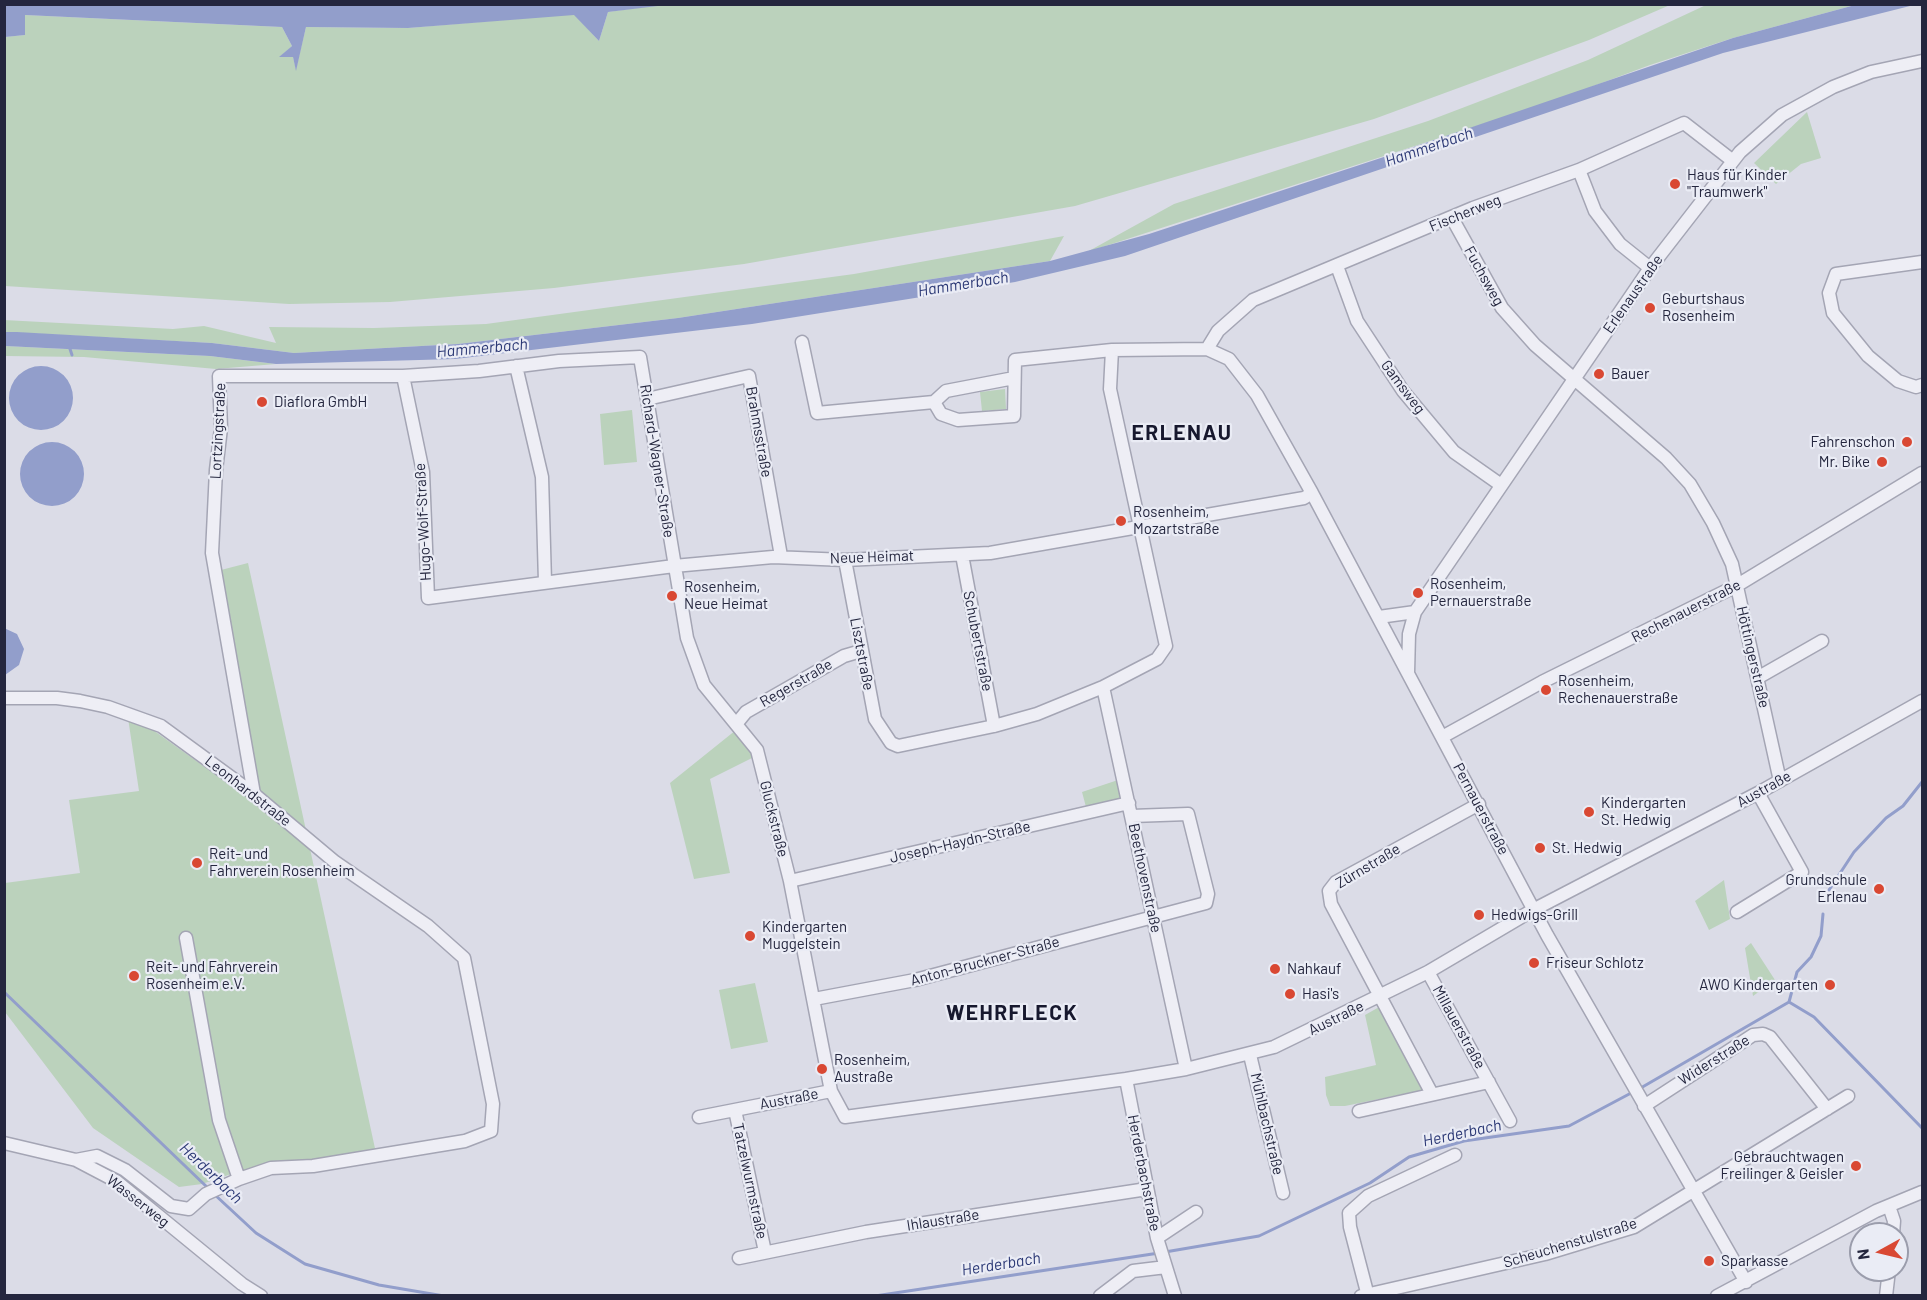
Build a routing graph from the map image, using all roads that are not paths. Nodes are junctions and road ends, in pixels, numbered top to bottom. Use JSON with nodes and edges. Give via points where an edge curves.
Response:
{"nodes":[{"id":1,"x":1923,"y":61,"type":"edge"},
{"id":2,"x":1733,"y":161,"type":"junction"},
{"id":3,"x":1580,"y":170,"type":"junction"},
{"id":4,"x":1452,"y":218,"type":"junction"},
{"id":5,"x":1923,"y":262,"type":"edge"},
{"id":6,"x":1337,"y":266,"type":"junction"},
{"id":7,"x":1650,"y":268,"type":"junction"},
{"id":8,"x":802,"y":342,"type":"dead end"},
{"id":9,"x":1207,"y":349,"type":"junction"},
{"id":10,"x":1112,"y":350,"type":"junction"},
{"id":11,"x":640,"y":357,"type":"joint"},
{"id":12,"x":516,"y":366,"type":"junction"},
{"id":13,"x":403,"y":376,"type":"junction"},
{"id":14,"x":1014,"y":378,"type":"junction"},
{"id":15,"x":1573,"y":380,"type":"junction"},
{"id":16,"x":1923,"y":386,"type":"edge"},
{"id":17,"x":647,"y":399,"type":"junction"},
{"id":18,"x":934,"y":402,"type":"junction"},
{"id":19,"x":1923,"y":473,"type":"edge"},
{"id":20,"x":1501,"y":485,"type":"junction"},
{"id":21,"x":1312,"y":493,"type":"junction"},
{"id":22,"x":1138,"y":526,"type":"junction"},
{"id":23,"x":962,"y":555,"type":"junction"},
{"id":24,"x":781,"y":556,"type":"junction"},
{"id":25,"x":845,"y":560,"type":"junction"},
{"id":26,"x":674,"y":566,"type":"junction"},
{"id":27,"x":545,"y":582,"type":"junction"},
{"id":28,"x":1736,"y":586,"type":"junction"},
{"id":29,"x":428,"y":598,"type":"joint"},
{"id":30,"x":1415,"y":612,"type":"junction"},
{"id":31,"x":1378,"y":617,"type":"junction"},
{"id":32,"x":1822,"y":641,"type":"dead end"},
{"id":33,"x":861,"y":651,"type":"junction"},
{"id":34,"x":1408,"y":673,"type":"junction"},
{"id":35,"x":1759,"y":677,"type":"junction"},
{"id":36,"x":1103,"y":687,"type":"junction"},
{"id":37,"x":4,"y":698,"type":"edge"},
{"id":38,"x":1923,"y":701,"type":"edge"},
{"id":39,"x":737,"y":723,"type":"junction"},
{"id":40,"x":994,"y":726,"type":"junction"},
{"id":41,"x":1442,"y":737,"type":"junction"},
{"id":42,"x":1780,"y":781,"type":"junction"},
{"id":43,"x":1758,"y":793,"type":"junction"},
{"id":44,"x":254,"y":794,"type":"junction"},
{"id":45,"x":1479,"y":804,"type":"junction"},
{"id":46,"x":1131,"y":810,"type":"junction"},
{"id":47,"x":790,"y":881,"type":"junction"},
{"id":48,"x":1533,"y":910,"type":"junction"},
{"id":49,"x":1737,"y":912,"type":"dead end"},
{"id":50,"x":1153,"y":917,"type":"junction"},
{"id":51,"x":186,"y":938,"type":"dead end"},
{"id":52,"x":1428,"y":972,"type":"junction"},
{"id":53,"x":1380,"y":995,"type":"junction"},
{"id":54,"x":814,"y":999,"type":"junction"},
{"id":55,"x":1250,"y":1055,"type":"junction"},
{"id":56,"x":1186,"y":1069,"type":"junction"},
{"id":57,"x":1126,"y":1079,"type":"junction"},
{"id":58,"x":1489,"y":1082,"type":"junction"},
{"id":59,"x":831,"y":1091,"type":"junction"},
{"id":60,"x":1432,"y":1094,"type":"junction"},
{"id":61,"x":1848,"y":1096,"type":"dead end"},
{"id":62,"x":1642,"y":1103,"type":"junction"},
{"id":63,"x":1827,"y":1109,"type":"junction"},
{"id":64,"x":735,"y":1110,"type":"junction"},
{"id":65,"x":1359,"y":1111,"type":"dead end"},
{"id":66,"x":699,"y":1117,"type":"dead end"},
{"id":67,"x":1510,"y":1121,"type":"dead end"},
{"id":68,"x":4,"y":1143,"type":"edge"},
{"id":69,"x":420,"y":1149,"type":"joint"},
{"id":70,"x":1455,"y":1155,"type":"dead end"},
{"id":71,"x":76,"y":1160,"type":"junction"},
{"id":72,"x":239,"y":1179,"type":"junction"},
{"id":73,"x":1147,"y":1189,"type":"junction"},
{"id":74,"x":1693,"y":1191,"type":"junction"},
{"id":75,"x":1923,"y":1192,"type":"edge"},
{"id":76,"x":1283,"y":1193,"type":"dead end"},
{"id":77,"x":1889,"y":1206,"type":"junction"},
{"id":78,"x":1196,"y":1212,"type":"dead end"},
{"id":79,"x":1894,"y":1222,"type":"edge"},
{"id":80,"x":1157,"y":1239,"type":"junction"},
{"id":81,"x":765,"y":1252,"type":"junction"},
{"id":82,"x":739,"y":1258,"type":"dead end"},
{"id":83,"x":1166,"y":1266,"type":"junction"},
{"id":84,"x":1746,"y":1282,"type":"junction"},
{"id":85,"x":1365,"y":1295,"type":"edge"},
{"id":86,"x":261,"y":1296,"type":"edge"},
{"id":87,"x":1100,"y":1296,"type":"edge"},
{"id":88,"x":1175,"y":1296,"type":"edge"},
{"id":89,"x":1717,"y":1296,"type":"edge"}],
"edges":[{"from":1,"to":2,"type":"street","name":"Erlenaustraße","via":[[1871,72],[1804,102],[1759,133]]},
{"from":2,"to":3,"type":"street","name":"Fischerweg","via":[[1684,123]]},
{"from":2,"to":7,"type":"street","name":"Erlenaustraße"},
{"from":3,"to":4,"type":"street","name":"Fischerweg"},
{"from":3,"to":7,"type":"street","via":[[1595,211],[1620,243]]},
{"from":4,"to":6,"type":"street","name":"Fischerweg"},
{"from":4,"to":15,"type":"street","name":"Fuchsweg","via":[[1502,308],[1534,345]]},
{"from":5,"to":16,"type":"street","via":[[1836,274],[1829,293],[1833,313],[1868,356],[1898,381]]},
{"from":6,"to":9,"type":"street","name":"Fischerweg","via":[[1253,300],[1218,331]]},
{"from":6,"to":20,"type":"street","name":"Gamsweg","via":[[1357,321],[1403,391],[1454,452]]},
{"from":7,"to":15,"type":"street","name":"Erlenaustraße"},
{"from":8,"to":18,"type":"street","via":[[818,413]]},
{"from":9,"to":10,"type":"street"},
{"from":9,"to":21,"type":"street","name":"Pernauerstraße","via":[[1229,359],[1257,395]]},
{"from":10,"to":14,"type":"street","via":[[1015,360]]},
{"from":10,"to":22,"type":"street","via":[[1110,389]]},
{"from":11,"to":12,"type":"street","name":"Lortzingstraße"},
{"from":11,"to":17,"type":"street","name":"Richard-Wagner-Straße"},
{"from":12,"to":13,"type":"street","name":"Lortzingstraße"},
{"from":12,"to":27,"type":"street","via":[[542,477]]},
{"from":13,"to":29,"type":"street","name":"Hugo-Wolf-Straße","via":[[423,472]]},
{"from":13,"to":44,"type":"street","name":"Lortzingstraße","via":[[219,376],[221,428],[212,553]]},
{"from":14,"to":18,"type":"street","via":[[946,391]]},
{"from":14,"to":18,"type":"street","via":[[1014,416],[958,420],[941,414]]},
{"from":15,"to":20,"type":"street","name":"Erlenaustraße"},
{"from":15,"to":28,"type":"street","name":"Höttingerstraße","via":[[1663,455],[1690,484],[1732,564]]},
{"from":17,"to":24,"type":"street","name":"Brahmsstraße","via":[[749,376]]},
{"from":17,"to":26,"type":"street","name":"Richard-Wagner-Straße"},
{"from":19,"to":28,"type":"street","name":"Rechenauerstraße"},
{"from":20,"to":30,"type":"street","name":"Erlenaustraße"},
{"from":21,"to":22,"type":"street","name":"Neue Heimat","via":[[1304,498]]},
{"from":21,"to":31,"type":"street","name":"Pernauerstraße"},
{"from":22,"to":23,"type":"street","name":"Neue Heimat"},
{"from":22,"to":36,"type":"street","via":[[1166,646],[1157,659]]},
{"from":23,"to":25,"type":"street","name":"Neue Heimat"},
{"from":23,"to":40,"type":"street","name":"Schubertstraße"},
{"from":24,"to":25,"type":"street","name":"Neue Heimat"},
{"from":24,"to":26,"type":"street","name":"Neue Heimat"},
{"from":25,"to":33,"type":"street","name":"Lisztstraße"},
{"from":26,"to":27,"type":"street","name":"Neue Heimat"},
{"from":26,"to":39,"type":"street","name":"Gluckstraße","via":[[687,638],[704,685]]},
{"from":27,"to":29,"type":"street","name":"Neue Heimat"},
{"from":28,"to":35,"type":"street","name":"Höttingerstraße"},
{"from":28,"to":41,"type":"street","name":"Rechenauerstraße","via":[[1542,682]]},
{"from":30,"to":31,"type":"street"},
{"from":30,"to":34,"type":"street","name":"Erlenaustraße","via":[[1409,634]]},
{"from":31,"to":34,"type":"street","name":"Pernauerstraße"},
{"from":32,"to":35,"type":"street"},
{"from":33,"to":39,"type":"street","name":"Regerstraße","via":[[844,656],[755,707]]},
{"from":33,"to":40,"type":"street","name":"Lisztstraße","via":[[875,719],[891,743],[898,746]]},
{"from":34,"to":41,"type":"street","name":"Pernauerstraße"},
{"from":35,"to":42,"type":"street","name":"Höttingerstraße"},
{"from":36,"to":40,"type":"street","via":[[1037,714]]},
{"from":36,"to":46,"type":"street","name":"Beethovenstraße"},
{"from":37,"to":44,"type":"street","name":"Leonhardstraße","via":[[80,701],[140,717],[161,726]]},
{"from":38,"to":42,"type":"street","name":"Austraße"},
{"from":39,"to":47,"type":"street","name":"Gluckstraße","via":[[757,750]]},
{"from":41,"to":45,"type":"street","name":"Pernauerstraße"},
{"from":42,"to":43,"type":"street","name":"Austraße"},
{"from":43,"to":48,"type":"street","name":"Austraße"},
{"from":43,"to":49,"type":"street","via":[[1802,872]]},
{"from":44,"to":69,"type":"street","name":"Leonhardstraße","via":[[335,862],[428,926],[464,958],[493,1104],[491,1131],[465,1141]]},
{"from":45,"to":48,"type":"street","name":"Pernauerstraße"},
{"from":45,"to":53,"type":"street","name":"Zürnstraße","via":[[1336,882],[1329,891],[1332,904]]},
{"from":46,"to":47,"type":"street","name":"Joseph-Haydn-Straße"},
{"from":46,"to":50,"type":"street","name":"Beethovenstraße"},
{"from":46,"to":50,"type":"street","name":"Joseph-Haydn-Straße","via":[[1188,814],[1208,894],[1206,903]]},
{"from":47,"to":54,"type":"street","name":"Gluckstraße"},
{"from":48,"to":52,"type":"street","name":"Austraße"},
{"from":48,"to":62,"type":"street","name":"Pernauerstraße"},
{"from":50,"to":54,"type":"street","name":"Anton-Bruckner-Straße","via":[[915,980]]},
{"from":50,"to":56,"type":"street","name":"Beethovenstraße"},
{"from":51,"to":72,"type":"street","via":[[219,1120]]},
{"from":52,"to":53,"type":"street","name":"Austraße"},
{"from":52,"to":58,"type":"street","name":"Millauerstraße"},
{"from":53,"to":55,"type":"street","name":"Austraße","via":[[1275,1047]]},
{"from":53,"to":60,"type":"street"},
{"from":54,"to":59,"type":"street","name":"Gluckstraße"},
{"from":55,"to":56,"type":"street","name":"Austraße"},
{"from":55,"to":76,"type":"street","name":"Mühlbachstraße"},
{"from":56,"to":57,"type":"street","name":"Austraße"},
{"from":57,"to":59,"type":"street","name":"Austraße","via":[[845,1117]]},
{"from":57,"to":73,"type":"street","name":"Herderbachstraße"},
{"from":58,"to":60,"type":"street","name":"Millauerstraße"},
{"from":58,"to":67,"type":"street","name":"Millauerstraße"},
{"from":59,"to":64,"type":"street","name":"Austraße"},
{"from":60,"to":65,"type":"street","name":"Millauerstraße"},
{"from":61,"to":63,"type":"street","name":"Scheuchenstulstraße"},
{"from":62,"to":63,"type":"street","name":"Widerstraße","via":[[1753,1035],[1763,1034],[1770,1036]]},
{"from":62,"to":74,"type":"street","name":"Pernauerstraße"},
{"from":63,"to":74,"type":"street","name":"Scheuchenstulstraße"},
{"from":64,"to":66,"type":"street","name":"Austraße"},
{"from":64,"to":81,"type":"street","name":"Tatzelwurmstraße"},
{"from":68,"to":71,"type":"street"},
{"from":69,"to":72,"type":"street","name":"Wasserweg","via":[[313,1166],[271,1168]]},
{"from":70,"to":85,"type":"street","via":[[1368,1196],[1349,1213]]},
{"from":71,"to":72,"type":"street","name":"Wasserweg","via":[[97,1156],[125,1170],[171,1206],[189,1209],[206,1194]]},
{"from":71,"to":86,"type":"street","name":"Wasserweg","via":[[116,1181]]},
{"from":73,"to":80,"type":"street","name":"Herderbachstraße"},
{"from":73,"to":81,"type":"street","name":"Ihlaustraße","via":[[866,1232]]},
{"from":74,"to":84,"type":"street","name":"Pernauerstraße"},
{"from":74,"to":85,"type":"street","name":"Scheuchenstulstraße","via":[[1634,1227],[1545,1254]]},
{"from":75,"to":77,"type":"street"},
{"from":77,"to":79,"type":"street"},
{"from":77,"to":84,"type":"street"},
{"from":78,"to":80,"type":"street"},
{"from":80,"to":83,"type":"street","name":"Herderbachstraße"},
{"from":81,"to":82,"type":"street","name":"Ihlaustraße"},
{"from":83,"to":87,"type":"street","via":[[1132,1271]]},
{"from":83,"to":88,"type":"street","name":"Herderbachstraße"},
{"from":84,"to":89,"type":"street"}]}
